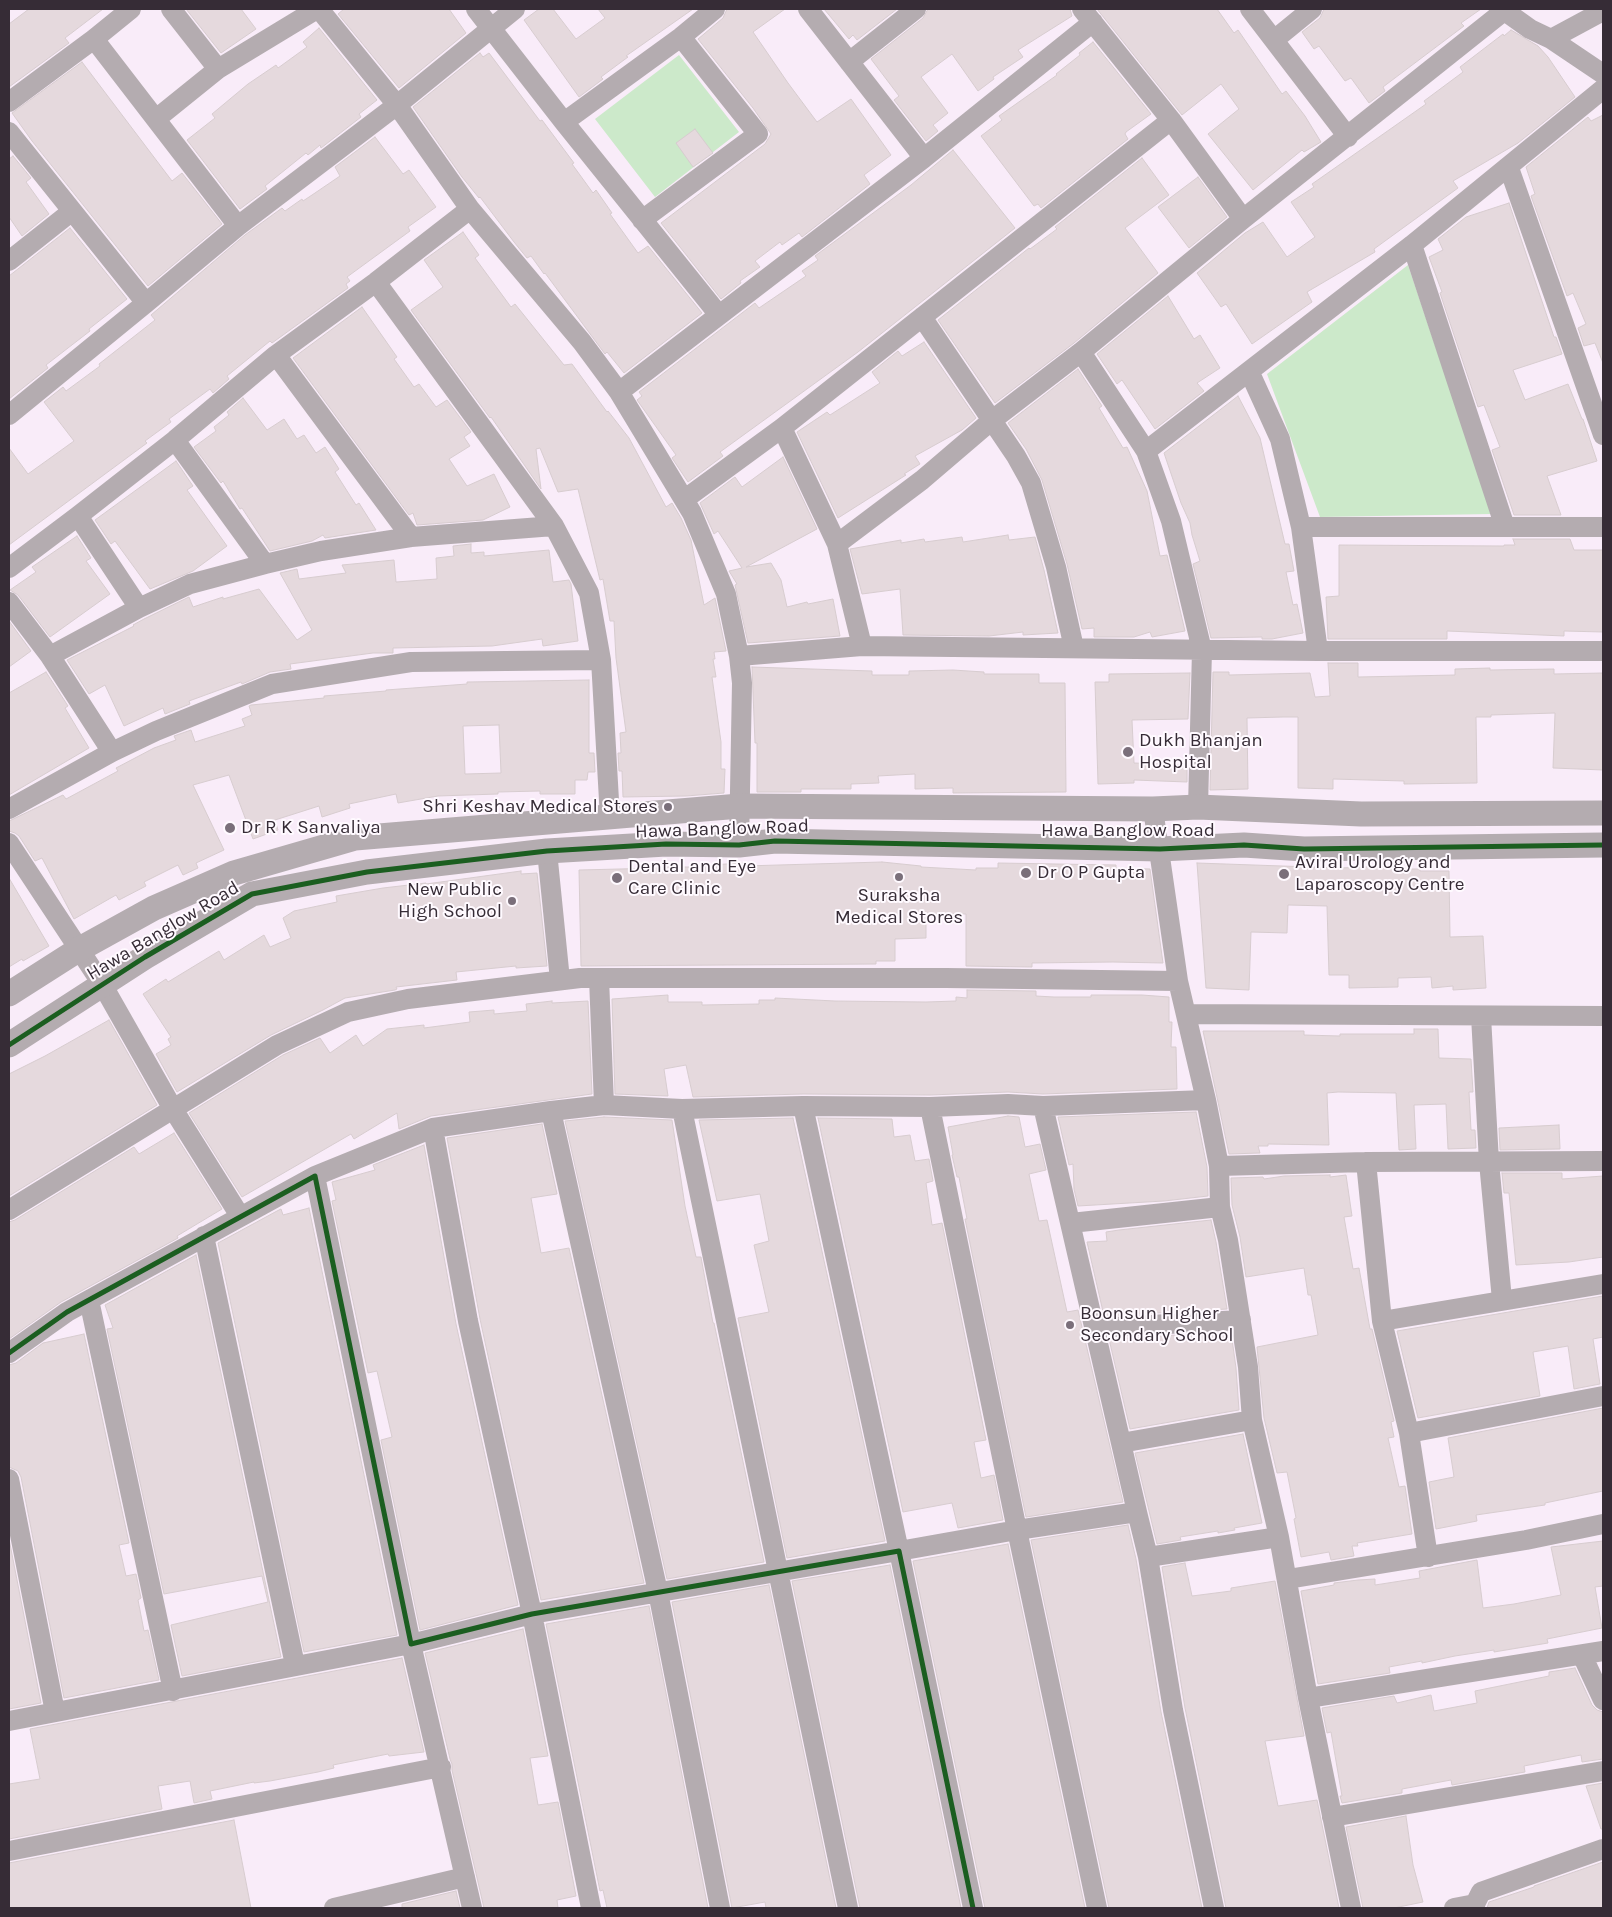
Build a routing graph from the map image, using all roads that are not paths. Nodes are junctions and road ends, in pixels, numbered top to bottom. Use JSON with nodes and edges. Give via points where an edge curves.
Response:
{"nodes":[{"id":1,"x":131,"y":9,"type":"edge"},
{"id":2,"x":171,"y":9,"type":"edge"},
{"id":3,"x":318,"y":9,"type":"edge"},
{"id":4,"x":476,"y":9,"type":"edge"},
{"id":5,"x":515,"y":9,"type":"edge"},
{"id":6,"x":716,"y":9,"type":"edge"},
{"id":7,"x":808,"y":9,"type":"edge"},
{"id":8,"x":916,"y":9,"type":"edge"},
{"id":9,"x":1250,"y":9,"type":"edge"},
{"id":10,"x":1312,"y":9,"type":"edge"},
{"id":11,"x":1503,"y":10,"type":"edge"},
{"id":12,"x":1603,"y":11,"type":"edge"},
{"id":13,"x":1088,"y":16,"type":"edge"},
{"id":14,"x":491,"y":27,"type":"junction"},
{"id":15,"x":681,"y":37,"type":"junction"},
{"id":16,"x":94,"y":39,"type":"junction"},
{"id":17,"x":1551,"y":39,"type":"junction"},
{"id":18,"x":1274,"y":40,"type":"junction"},
{"id":19,"x":849,"y":62,"type":"junction"},
{"id":20,"x":218,"y":70,"type":"junction"},
{"id":21,"x":1603,"y":74,"type":"edge"},
{"id":22,"x":1603,"y":89,"type":"edge"},
{"id":23,"x":9,"y":102,"type":"edge"},
{"id":24,"x":397,"y":105,"type":"junction"},
{"id":25,"x":156,"y":119,"type":"junction"},
{"id":26,"x":1171,"y":120,"type":"junction"},
{"id":27,"x":564,"y":122,"type":"junction"},
{"id":28,"x":9,"y":132,"type":"edge"},
{"id":29,"x":1348,"y":137,"type":"junction"},
{"id":30,"x":924,"y":158,"type":"junction"},
{"id":31,"x":1509,"y":168,"type":"junction"},
{"id":32,"x":470,"y":209,"type":"junction"},
{"id":33,"x":71,"y":212,"type":"junction"},
{"id":34,"x":1243,"y":219,"type":"junction"},
{"id":35,"x":642,"y":220,"type":"junction"},
{"id":36,"x":238,"y":226,"type":"junction"},
{"id":37,"x":1412,"y":245,"type":"junction"},
{"id":38,"x":9,"y":261,"type":"edge"},
{"id":39,"x":376,"y":282,"type":"junction"},
{"id":40,"x":146,"y":303,"type":"junction"},
{"id":41,"x":719,"y":315,"type":"junction"},
{"id":42,"x":922,"y":318,"type":"junction"},
{"id":43,"x":1081,"y":352,"type":"junction"},
{"id":44,"x":276,"y":355,"type":"junction"},
{"id":45,"x":1249,"y":371,"type":"junction"},
{"id":46,"x":619,"y":392,"type":"junction"},
{"id":47,"x":9,"y":415,"type":"edge"},
{"id":48,"x":991,"y":421,"type":"junction"},
{"id":49,"x":782,"y":428,"type":"junction"},
{"id":50,"x":1603,"y":435,"type":"edge"},
{"id":51,"x":175,"y":440,"type":"junction"},
{"id":52,"x":1146,"y":451,"type":"junction"},
{"id":53,"x":685,"y":499,"type":"junction"},
{"id":54,"x":78,"y":516,"type":"junction"},
{"id":55,"x":554,"y":526,"type":"junction"},
{"id":56,"x":1301,"y":527,"type":"junction"},
{"id":57,"x":1505,"y":527,"type":"junction"},
{"id":58,"x":1603,"y":528,"type":"edge"},
{"id":59,"x":410,"y":537,"type":"junction"},
{"id":60,"x":837,"y":544,"type":"junction"},
{"id":61,"x":265,"y":564,"type":"junction"},
{"id":62,"x":9,"y":568,"type":"edge"},
{"id":63,"x":9,"y":602,"type":"edge"},
{"id":64,"x":139,"y":608,"type":"junction"},
{"id":65,"x":862,"y":646,"type":"junction"},
{"id":66,"x":1074,"y":648,"type":"junction"},
{"id":67,"x":1202,"y":650,"type":"junction"},
{"id":68,"x":1318,"y":651,"type":"junction"},
{"id":69,"x":1603,"y":651,"type":"edge"},
{"id":70,"x":50,"y":656,"type":"junction"},
{"id":71,"x":739,"y":656,"type":"junction"},
{"id":72,"x":601,"y":660,"type":"junction"},
{"id":73,"x":112,"y":752,"type":"junction"},
{"id":74,"x":740,"y":806,"type":"junction"},
{"id":75,"x":1198,"y":807,"type":"junction"},
{"id":76,"x":9,"y":809,"type":"edge"},
{"id":77,"x":1153,"y":809,"type":"junction"},
{"id":78,"x":1603,"y":813,"type":"edge"},
{"id":79,"x":610,"y":818,"type":"junction"},
{"id":80,"x":9,"y":843,"type":"edge"},
{"id":81,"x":739,"y":845,"type":"junction"},
{"id":82,"x":1603,"y":845,"type":"edge"},
{"id":83,"x":1160,"y":849,"type":"junction"},
{"id":84,"x":547,"y":851,"type":"junction"},
{"id":85,"x":78,"y":950,"type":"junction"},
{"id":86,"x":599,"y":978,"type":"junction"},
{"id":87,"x":560,"y":980,"type":"junction"},
{"id":88,"x":1178,"y":982,"type":"junction"},
{"id":89,"x":102,"y":984,"type":"junction"},
{"id":90,"x":9,"y":994,"type":"edge"},
{"id":91,"x":1187,"y":1014,"type":"junction"},
{"id":92,"x":1481,"y":1016,"type":"junction"},
{"id":93,"x":1603,"y":1016,"type":"edge"},
{"id":94,"x":9,"y":1045,"type":"edge"},
{"id":95,"x":1206,"y":1100,"type":"junction"},
{"id":96,"x":604,"y":1105,"type":"junction"},
{"id":97,"x":803,"y":1106,"type":"junction"},
{"id":98,"x":1043,"y":1106,"type":"junction"},
{"id":99,"x":930,"y":1107,"type":"junction"},
{"id":100,"x":174,"y":1109,"type":"junction"},
{"id":101,"x":682,"y":1109,"type":"junction"},
{"id":102,"x":550,"y":1111,"type":"junction"},
{"id":103,"x":433,"y":1128,"type":"junction"},
{"id":104,"x":1603,"y":1161,"type":"edge"},
{"id":105,"x":1366,"y":1162,"type":"junction"},
{"id":106,"x":1489,"y":1162,"type":"junction"},
{"id":107,"x":1219,"y":1166,"type":"junction"},
{"id":108,"x":315,"y":1176,"type":"junction"},
{"id":109,"x":1220,"y":1207,"type":"junction"},
{"id":110,"x":9,"y":1210,"type":"edge"},
{"id":111,"x":240,"y":1216,"type":"junction"},
{"id":112,"x":1071,"y":1224,"type":"junction"},
{"id":113,"x":204,"y":1236,"type":"junction"},
{"id":114,"x":1603,"y":1284,"type":"edge"},
{"id":115,"x":90,"y":1300,"type":"junction"},
{"id":116,"x":1502,"y":1300,"type":"junction"},
{"id":117,"x":1240,"y":1320,"type":"junction"},
{"id":118,"x":1382,"y":1321,"type":"junction"},
{"id":119,"x":1095,"y":1328,"type":"junction"},
{"id":120,"x":9,"y":1353,"type":"edge"},
{"id":121,"x":1603,"y":1396,"type":"edge"},
{"id":122,"x":1252,"y":1420,"type":"junction"},
{"id":123,"x":1409,"y":1433,"type":"junction"},
{"id":124,"x":1121,"y":1442,"type":"junction"},
{"id":125,"x":9,"y":1478,"type":"edge"},
{"id":126,"x":1138,"y":1512,"type":"junction"},
{"id":127,"x":1603,"y":1524,"type":"edge"},
{"id":128,"x":1018,"y":1530,"type":"junction"},
{"id":129,"x":1279,"y":1537,"type":"junction"},
{"id":130,"x":899,"y":1551,"type":"junction"},
{"id":131,"x":1148,"y":1557,"type":"junction"},
{"id":132,"x":1428,"y":1557,"type":"junction"},
{"id":133,"x":778,"y":1571,"type":"junction"},
{"id":134,"x":1288,"y":1579,"type":"junction"},
{"id":135,"x":658,"y":1592,"type":"junction"},
{"id":136,"x":532,"y":1614,"type":"junction"},
{"id":137,"x":412,"y":1644,"type":"junction"},
{"id":138,"x":1603,"y":1651,"type":"edge"},
{"id":139,"x":1582,"y":1655,"type":"junction"},
{"id":140,"x":295,"y":1665,"type":"junction"},
{"id":141,"x":173,"y":1691,"type":"junction"},
{"id":142,"x":1308,"y":1698,"type":"junction"},
{"id":143,"x":1603,"y":1700,"type":"edge"},
{"id":144,"x":55,"y":1712,"type":"junction"},
{"id":145,"x":9,"y":1721,"type":"edge"},
{"id":146,"x":441,"y":1767,"type":"junction"},
{"id":147,"x":1603,"y":1772,"type":"edge"},
{"id":148,"x":1332,"y":1817,"type":"junction"},
{"id":149,"x":1603,"y":1849,"type":"edge"},
{"id":150,"x":9,"y":1851,"type":"edge"},
{"id":151,"x":465,"y":1877,"type":"junction"},
{"id":152,"x":1475,"y":1906,"type":"edge"},
{"id":153,"x":340,"y":1908,"type":"edge"},
{"id":154,"x":472,"y":1908,"type":"edge"},
{"id":155,"x":591,"y":1908,"type":"edge"},
{"id":156,"x":720,"y":1908,"type":"edge"},
{"id":157,"x":848,"y":1908,"type":"edge"},
{"id":158,"x":973,"y":1908,"type":"edge"},
{"id":159,"x":1097,"y":1908,"type":"edge"},
{"id":160,"x":1214,"y":1908,"type":"edge"},
{"id":161,"x":1351,"y":1908,"type":"edge"},
{"id":162,"x":1454,"y":1908,"type":"edge"}],
"edges":[{"from":1,"to":16,"type":"street"},
{"from":2,"to":20,"type":"street"},
{"from":3,"to":20,"type":"street"},
{"from":3,"to":24,"type":"street"},
{"from":4,"to":14,"type":"street"},
{"from":5,"to":14,"type":"street"},
{"from":6,"to":15,"type":"street"},
{"from":7,"to":19,"type":"street"},
{"from":8,"to":19,"type":"street"},
{"from":9,"to":18,"type":"street"},
{"from":10,"to":18,"type":"street"},
{"from":11,"to":17,"type":"street"},
{"from":11,"to":29,"type":"street"},
{"from":12,"to":17,"type":"street"},
{"from":13,"to":26,"type":"street"},
{"from":13,"to":30,"type":"street"},
{"from":14,"to":24,"type":"street"},
{"from":14,"to":27,"type":"street"},
{"from":15,"to":27,"type":"street"},
{"from":15,"to":35,"type":"street","via":[[758,134]]},
{"from":16,"to":23,"type":"street"},
{"from":16,"to":25,"type":"street"},
{"from":17,"to":21,"type":"street"},
{"from":18,"to":29,"type":"street"},
{"from":19,"to":30,"type":"street"},
{"from":20,"to":25,"type":"street"},
{"from":22,"to":31,"type":"street"},
{"from":24,"to":32,"type":"street"},
{"from":24,"to":36,"type":"street"},
{"from":25,"to":36,"type":"street"},
{"from":26,"to":34,"type":"street"},
{"from":26,"to":42,"type":"street"},
{"from":27,"to":35,"type":"street"},
{"from":28,"to":33,"type":"street"},
{"from":29,"to":34,"type":"street"},
{"from":30,"to":41,"type":"street"},
{"from":31,"to":37,"type":"street"},
{"from":31,"to":50,"type":"street"},
{"from":32,"to":39,"type":"street"},
{"from":32,"to":46,"type":"street","via":[[582,342]]},
{"from":33,"to":38,"type":"street"},
{"from":33,"to":40,"type":"street"},
{"from":34,"to":43,"type":"street"},
{"from":35,"to":41,"type":"street"},
{"from":36,"to":40,"type":"street"},
{"from":37,"to":45,"type":"street"},
{"from":37,"to":57,"type":"street"},
{"from":39,"to":44,"type":"street"},
{"from":39,"to":55,"type":"street"},
{"from":40,"to":47,"type":"street"},
{"from":41,"to":46,"type":"street"},
{"from":42,"to":48,"type":"street"},
{"from":42,"to":49,"type":"street"},
{"from":43,"to":48,"type":"street"},
{"from":43,"to":52,"type":"street"},
{"from":44,"to":51,"type":"street"},
{"from":44,"to":59,"type":"street"},
{"from":45,"to":52,"type":"street"},
{"from":45,"to":56,"type":"street","via":[[1280,439]]},
{"from":46,"to":53,"type":"street"},
{"from":48,"to":60,"type":"street","via":[[922,480]]},
{"from":48,"to":66,"type":"street","via":[[1031,484],[1056,567]]},
{"from":49,"to":53,"type":"street"},
{"from":49,"to":60,"type":"street"},
{"from":51,"to":54,"type":"street"},
{"from":51,"to":61,"type":"street"},
{"from":52,"to":67,"type":"street","via":[[1171,521]]},
{"from":53,"to":71,"type":"street","via":[[726,594]]},
{"from":54,"to":62,"type":"street"},
{"from":54,"to":64,"type":"street"},
{"from":55,"to":59,"type":"street"},
{"from":55,"to":72,"type":"street","via":[[589,593]]},
{"from":56,"to":57,"type":"street"},
{"from":56,"to":68,"type":"street"},
{"from":57,"to":58,"type":"street"},
{"from":59,"to":61,"type":"street","via":[[321,551]]},
{"from":60,"to":65,"type":"street"},
{"from":61,"to":64,"type":"street","via":[[190,584]]},
{"from":63,"to":70,"type":"street"},
{"from":64,"to":70,"type":"street"},
{"from":65,"to":66,"type":"street"},
{"from":65,"to":71,"type":"street"},
{"from":66,"to":67,"type":"street"},
{"from":67,"to":68,"type":"street"},
{"from":67,"to":75,"type":"street"},
{"from":68,"to":69,"type":"street"},
{"from":70,"to":73,"type":"street"},
{"from":71,"to":74,"type":"street","via":[[742,683]]},
{"from":72,"to":73,"type":"street","via":[[411,662],[272,684]]},
{"from":72,"to":79,"type":"street"},
{"from":73,"to":76,"type":"street"},
{"from":74,"to":77,"type":"street","name":"Hawa Banglow Road"},
{"from":74,"to":79,"type":"street","name":"Hawa Banglow Road"},
{"from":74,"to":81,"type":"street"},
{"from":75,"to":77,"type":"street","name":"Hawa Banglow Road"},
{"from":75,"to":78,"type":"street","name":"Hawa Banglow Road","via":[[1361,814]]},
{"from":77,"to":83,"type":"street"},
{"from":79,"to":85,"type":"street","name":"Hawa Banglow Road","via":[[355,838],[234,873],[154,908]]},
{"from":80,"to":85,"type":"street"},
{"from":81,"to":83,"type":"street","name":"Hawa Banglow Road","via":[[775,841]]},
{"from":81,"to":84,"type":"street","name":"Hawa Banglow Road","via":[[666,844]]},
{"from":82,"to":83,"type":"street","name":"Hawa Banglow Road","via":[[1304,849],[1244,844]]},
{"from":83,"to":88,"type":"street"},
{"from":84,"to":87,"type":"street"},
{"from":84,"to":89,"type":"street","name":"Hawa Banglow Road","via":[[367,872],[252,894]]},
{"from":85,"to":89,"type":"street"},
{"from":85,"to":90,"type":"street","name":"Hawa Banglow Road"},
{"from":86,"to":87,"type":"street"},
{"from":86,"to":88,"type":"street"},
{"from":86,"to":96,"type":"street"},
{"from":87,"to":100,"type":"street","via":[[408,999],[348,1012],[277,1045]]},
{"from":88,"to":91,"type":"street"},
{"from":89,"to":94,"type":"street","name":"Hawa Banglow Road"},
{"from":89,"to":100,"type":"street"},
{"from":91,"to":92,"type":"street"},
{"from":91,"to":95,"type":"street"},
{"from":92,"to":93,"type":"street"},
{"from":92,"to":106,"type":"street"},
{"from":95,"to":98,"type":"street"},
{"from":95,"to":107,"type":"street"},
{"from":96,"to":101,"type":"street"},
{"from":96,"to":102,"type":"street"},
{"from":97,"to":99,"type":"street"},
{"from":97,"to":101,"type":"street"},
{"from":97,"to":130,"type":"street"},
{"from":98,"to":99,"type":"street"},
{"from":98,"to":112,"type":"street"},
{"from":99,"to":128,"type":"street"},
{"from":100,"to":110,"type":"street"},
{"from":100,"to":111,"type":"street"},
{"from":101,"to":133,"type":"street"},
{"from":102,"to":103,"type":"street"},
{"from":102,"to":135,"type":"street"},
{"from":103,"to":108,"type":"street"},
{"from":103,"to":136,"type":"street","via":[[468,1321]]},
{"from":104,"to":106,"type":"street"},
{"from":105,"to":106,"type":"street"},
{"from":105,"to":107,"type":"street"},
{"from":105,"to":118,"type":"street"},
{"from":106,"to":116,"type":"street"},
{"from":107,"to":109,"type":"street"},
{"from":108,"to":111,"type":"street"},
{"from":108,"to":137,"type":"street"},
{"from":109,"to":112,"type":"street"},
{"from":109,"to":117,"type":"street"},
{"from":111,"to":113,"type":"street"},
{"from":112,"to":119,"type":"street"},
{"from":113,"to":115,"type":"street"},
{"from":113,"to":140,"type":"street"},
{"from":114,"to":116,"type":"street"},
{"from":115,"to":120,"type":"street","via":[[67,1312]]},
{"from":115,"to":141,"type":"street"},
{"from":116,"to":118,"type":"street"},
{"from":117,"to":119,"type":"street"},
{"from":117,"to":122,"type":"street"},
{"from":118,"to":123,"type":"street"},
{"from":119,"to":124,"type":"street"},
{"from":121,"to":123,"type":"street"},
{"from":122,"to":124,"type":"street"},
{"from":122,"to":129,"type":"street"},
{"from":123,"to":132,"type":"street"},
{"from":124,"to":126,"type":"street"},
{"from":125,"to":144,"type":"street"},
{"from":126,"to":128,"type":"street"},
{"from":126,"to":131,"type":"street"},
{"from":127,"to":132,"type":"street"},
{"from":128,"to":130,"type":"street"},
{"from":128,"to":159,"type":"street"},
{"from":129,"to":131,"type":"street"},
{"from":129,"to":134,"type":"street"},
{"from":130,"to":133,"type":"street"},
{"from":130,"to":158,"type":"street"},
{"from":131,"to":160,"type":"street","via":[[1173,1710]]},
{"from":132,"to":134,"type":"street"},
{"from":133,"to":135,"type":"street"},
{"from":133,"to":157,"type":"street"},
{"from":134,"to":142,"type":"street"},
{"from":135,"to":136,"type":"street"},
{"from":135,"to":156,"type":"street"},
{"from":136,"to":137,"type":"street"},
{"from":136,"to":155,"type":"street"},
{"from":137,"to":140,"type":"street"},
{"from":137,"to":146,"type":"street"},
{"from":138,"to":139,"type":"street"},
{"from":139,"to":142,"type":"street"},
{"from":139,"to":143,"type":"street"},
{"from":140,"to":141,"type":"street"},
{"from":141,"to":144,"type":"street"},
{"from":142,"to":148,"type":"street"},
{"from":144,"to":145,"type":"street"},
{"from":146,"to":150,"type":"street"},
{"from":146,"to":151,"type":"street"},
{"from":147,"to":148,"type":"street"},
{"from":148,"to":161,"type":"street"},
{"from":149,"to":152,"type":"street","via":[[1481,1892]]},
{"from":151,"to":153,"type":"street"},
{"from":151,"to":154,"type":"street"},
{"from":152,"to":162,"type":"street"}]}
